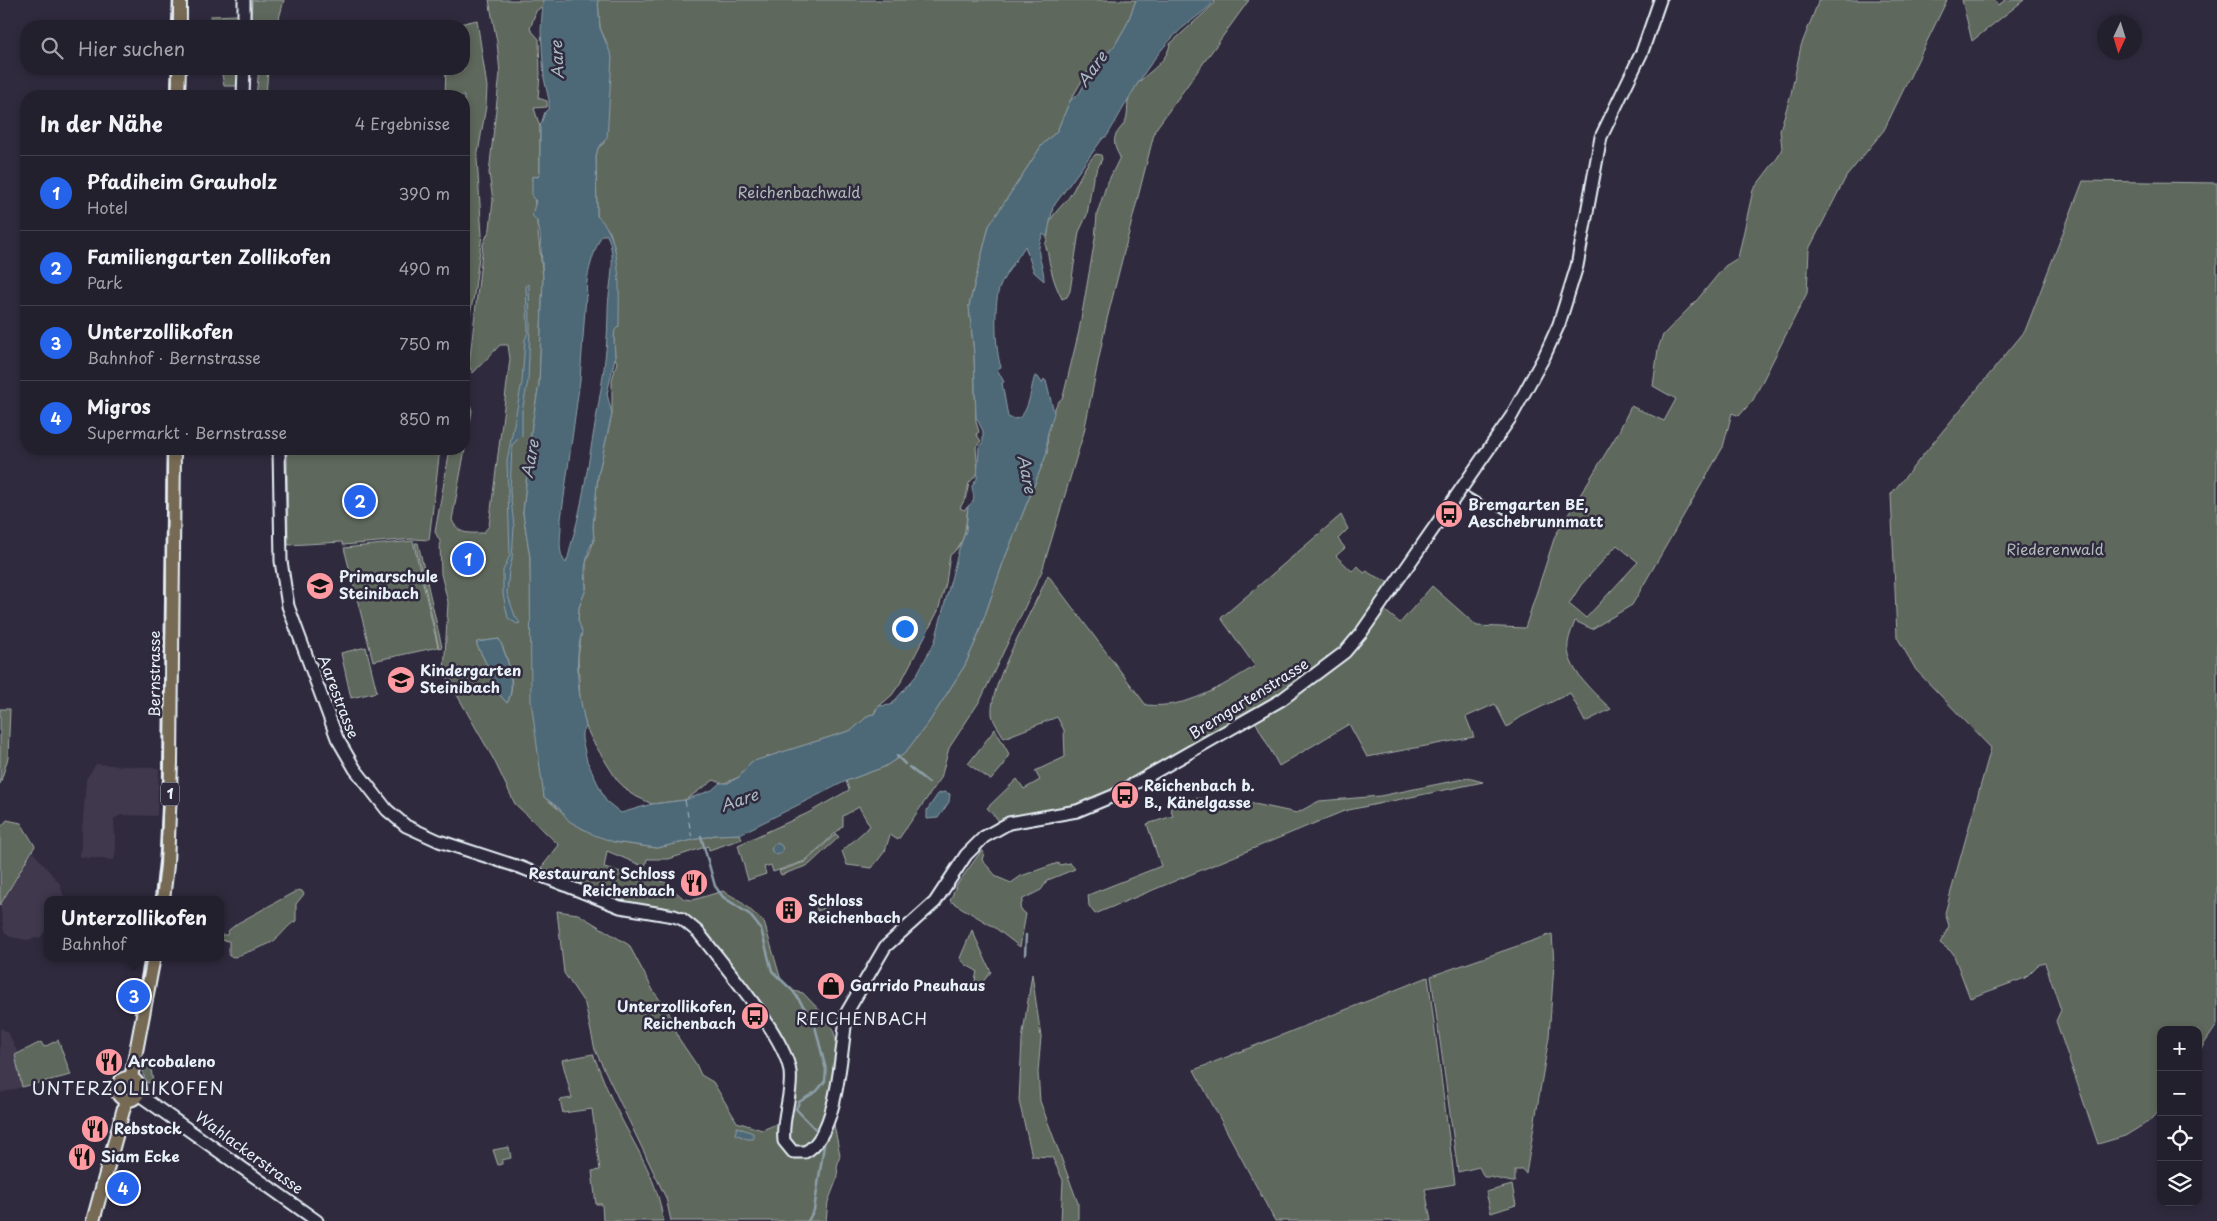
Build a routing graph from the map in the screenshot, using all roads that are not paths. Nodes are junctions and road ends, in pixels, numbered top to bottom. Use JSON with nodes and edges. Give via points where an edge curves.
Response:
{"nodes":[{"id":1,"x":180,"y":0,"type":"edge"},
{"id":2,"x":244,"y":0,"type":"edge"},
{"id":3,"x":1660,"y":0,"type":"edge"},
{"id":4,"x":180,"y":20,"type":"edge"},
{"id":5,"x":244,"y":20,"type":"edge"},
{"id":6,"x":179,"y":75,"type":"edge"},
{"id":7,"x":244,"y":75,"type":"edge"},
{"id":8,"x":178,"y":90,"type":"edge"},
{"id":9,"x":243,"y":90,"type":"edge"},
{"id":10,"x":174,"y":455,"type":"edge"},
{"id":11,"x":280,"y":455,"type":"edge"},
{"id":12,"x":163,"y":896,"type":"edge"},
{"id":13,"x":153,"y":961,"type":"edge"},
{"id":14,"x":131,"y":1078,"type":"junction"},
{"id":15,"x":138,"y":1094,"type":"junction"},
{"id":16,"x":126,"y":1100,"type":"junction"},
{"id":17,"x":811,"y":1149,"type":"joint"},
{"id":18,"x":93,"y":1221,"type":"edge"},
{"id":19,"x":317,"y":1221,"type":"edge"}],
"edges":[{"from":1,"to":4,"type":"main road"},
{"from":2,"to":5,"type":"street"},
{"from":3,"to":17,"type":"street","name":"Bremgartenstrasse","via":[[1642,52],[1601,137],[1578,266],[1552,340],[1511,417],[1352,645],[1323,671],[1256,716],[1104,801],[1077,811],[1009,823],[991,832],[966,855],[935,902],[885,947],[849,1007],[832,1112]]},
{"from":6,"to":8,"type":"main road"},
{"from":7,"to":9,"type":"street"},
{"from":10,"to":12,"type":"main road","name":"Bernstrasse","number":"1","via":[[171,763]]},
{"from":11,"to":17,"type":"street","name":"Aarestrasse","via":[[282,561],[288,606],[343,752],[387,810],[415,830],[472,853],[620,907],[682,919],[698,932],[778,1039],[786,1055],[790,1089],[784,1141],[793,1152]]},
{"from":13,"to":14,"type":"main road"},
{"from":14,"to":15,"type":"main road","via":[[138,1084]]},
{"from":14,"to":16,"type":"main road","via":[[122,1080],[117,1087],[120,1097]]},
{"from":15,"to":16,"type":"main road"},
{"from":15,"to":19,"type":"street","name":"Wahlackerstrasse"},
{"from":16,"to":18,"type":"main road"}]}
